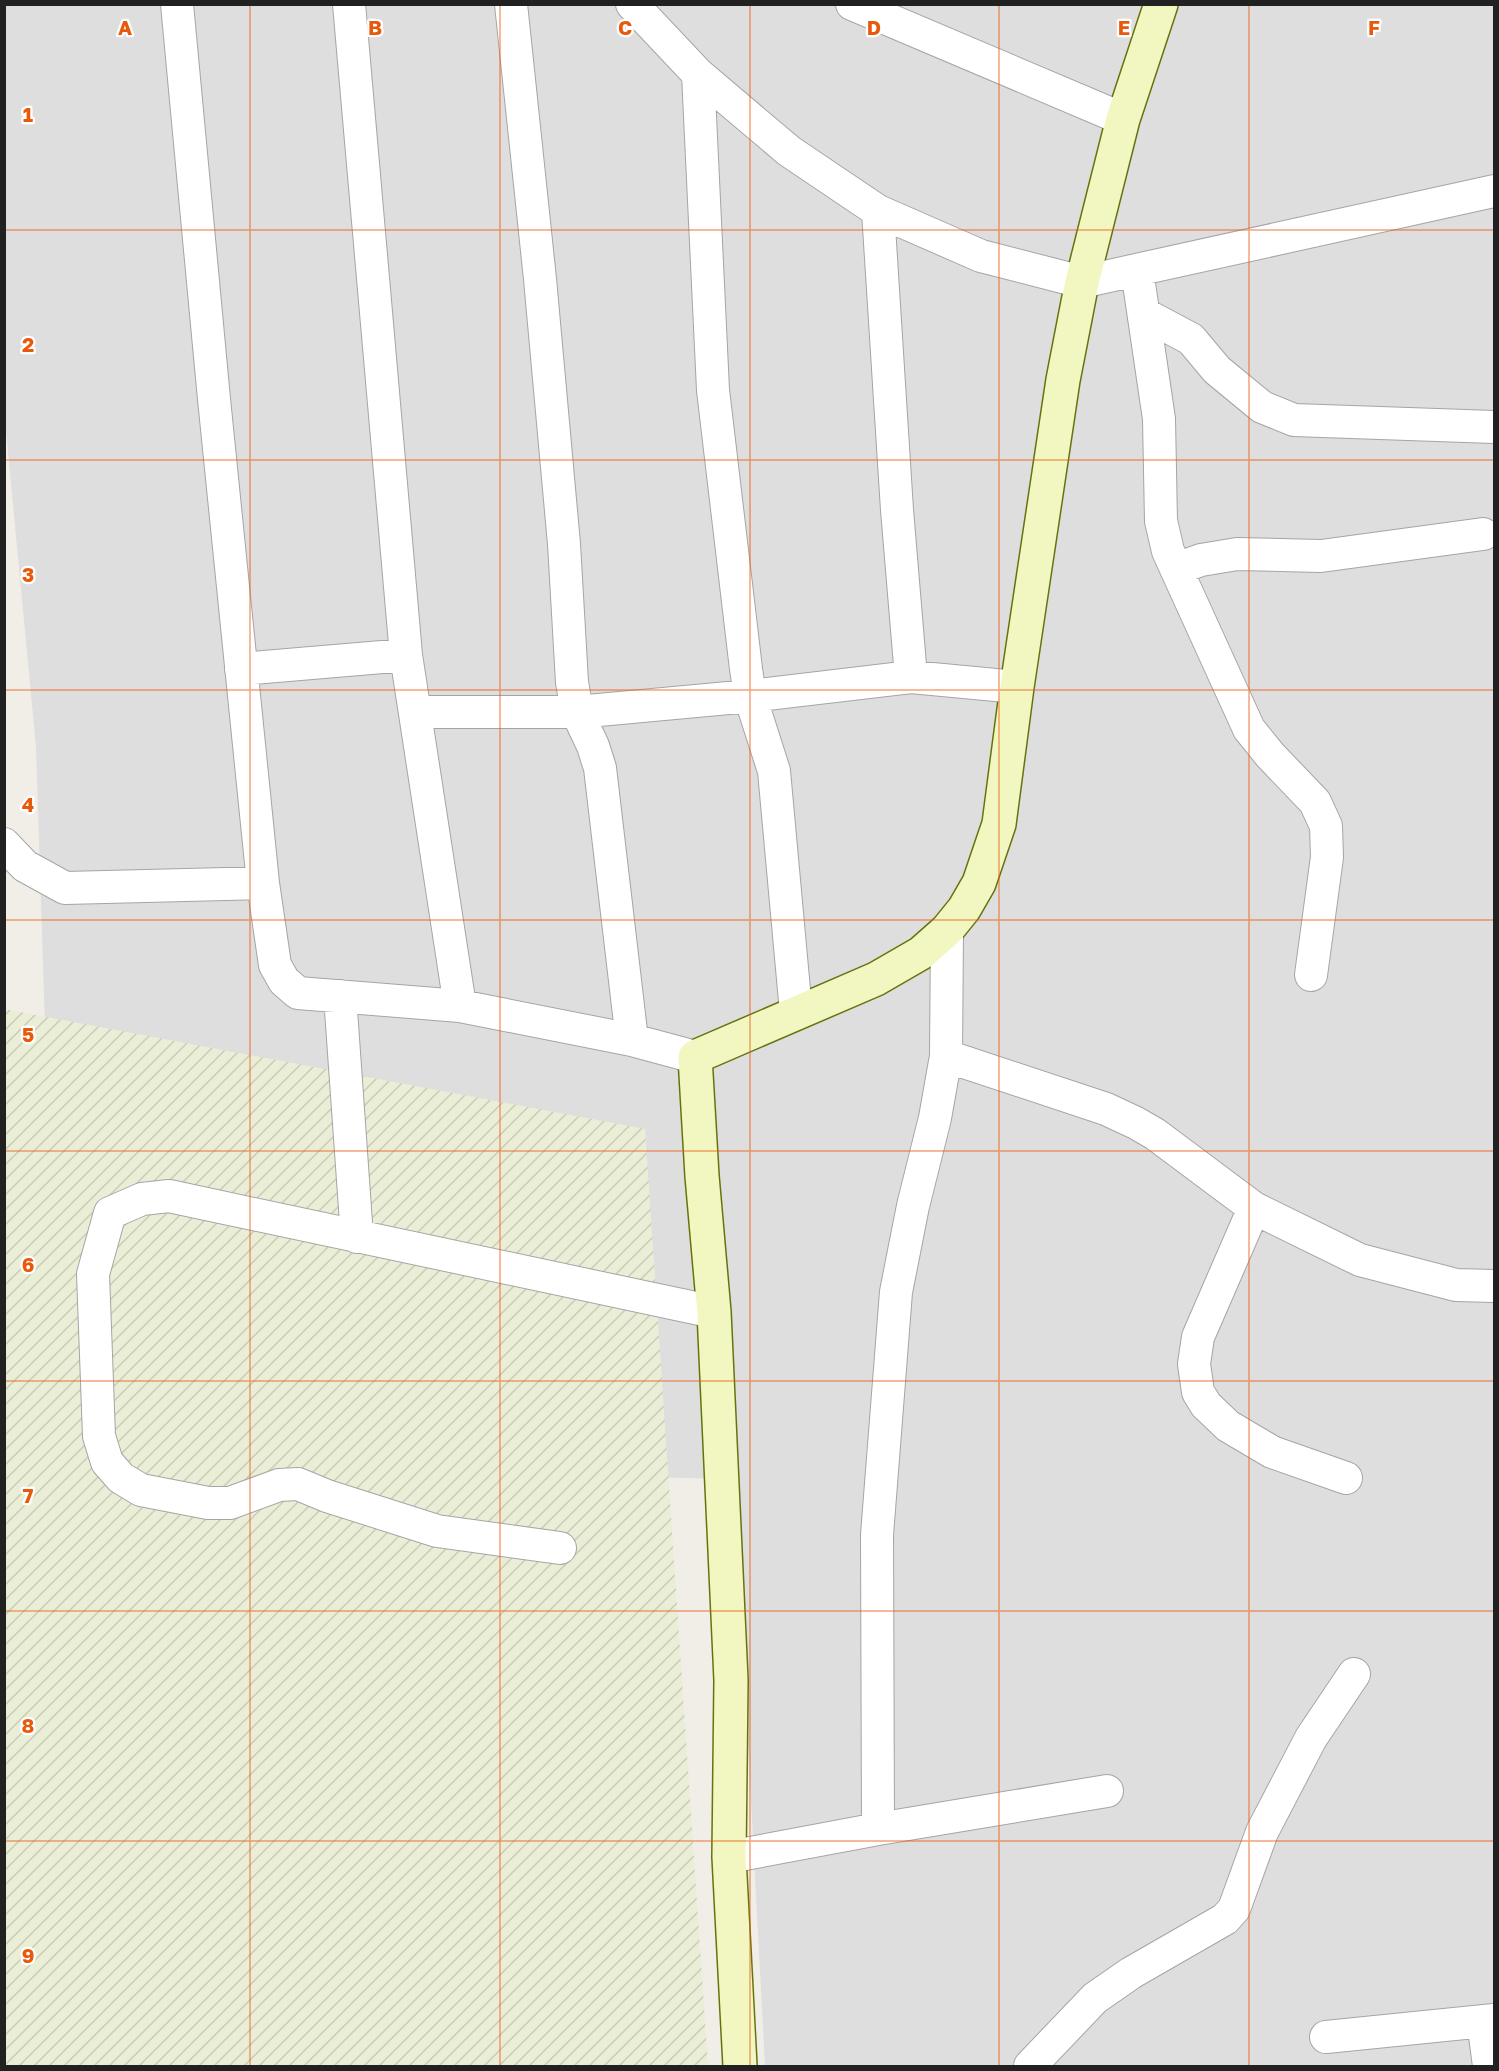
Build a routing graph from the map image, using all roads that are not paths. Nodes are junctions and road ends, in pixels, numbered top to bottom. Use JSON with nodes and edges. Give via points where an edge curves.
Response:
{"nodes":[{"id":1,"x":177,"y":4,"type":"edge"},
{"id":2,"x":349,"y":4,"type":"edge"},
{"id":3,"x":511,"y":4,"type":"edge"},
{"id":4,"x":632,"y":4,"type":"edge"},
{"id":5,"x":852,"y":4,"type":"edge"},
{"id":6,"x":1167,"y":6,"type":"edge"},
{"id":7,"x":698,"y":74,"type":"junction"},
{"id":8,"x":1123,"y":119,"type":"junction"},
{"id":9,"x":1494,"y":190,"type":"edge"},
{"id":10,"x":878,"y":211,"type":"junction"},
{"id":11,"x":1137,"y":270,"type":"junction"},
{"id":12,"x":1082,"y":282,"type":"junction"},
{"id":13,"x":1144,"y":314,"type":"junction"},
{"id":14,"x":1494,"y":427,"type":"edge"},
{"id":15,"x":1483,"y":534,"type":"dead end"},
{"id":16,"x":1176,"y":569,"type":"junction"},
{"id":17,"x":406,"y":655,"type":"junction"},
{"id":18,"x":241,"y":669,"type":"junction"},
{"id":19,"x":911,"y":677,"type":"junction"},
{"id":20,"x":1017,"y":687,"type":"junction"},
{"id":21,"x":750,"y":696,"type":"junction"},
{"id":22,"x":415,"y":712,"type":"junction"},
{"id":23,"x":577,"y":712,"type":"junction"},
{"id":24,"x":4,"y":844,"type":"edge"},
{"id":25,"x":263,"y":883,"type":"junction"},
{"id":26,"x":947,"y":930,"type":"junction"},
{"id":27,"x":1311,"y":975,"type":"dead end"},
{"id":28,"x":340,"y":996,"type":"junction"},
{"id":29,"x":460,"y":1006,"type":"junction"},
{"id":30,"x":796,"y":1012,"type":"junction"},
{"id":31,"x":632,"y":1040,"type":"junction"},
{"id":32,"x":946,"y":1056,"type":"junction"},
{"id":33,"x":694,"y":1057,"type":"junction"},
{"id":34,"x":1254,"y":1208,"type":"junction"},
{"id":35,"x":357,"y":1236,"type":"junction"},
{"id":36,"x":1494,"y":1286,"type":"edge"},
{"id":37,"x":714,"y":1312,"type":"junction"},
{"id":38,"x":1346,"y":1478,"type":"dead end"},
{"id":39,"x":560,"y":1548,"type":"dead end"},
{"id":40,"x":1354,"y":1674,"type":"dead end"},
{"id":41,"x":1107,"y":1791,"type":"dead end"},
{"id":42,"x":878,"y":1829,"type":"junction"},
{"id":43,"x":729,"y":1857,"type":"junction"},
{"id":44,"x":1489,"y":2020,"type":"edge"},
{"id":45,"x":1326,"y":2037,"type":"dead end"},
{"id":46,"x":740,"y":2067,"type":"edge"},
{"id":47,"x":1030,"y":2067,"type":"edge"},
{"id":48,"x":1489,"y":2067,"type":"edge"}],
"edges":[{"from":1,"to":18,"type":"street"},
{"from":2,"to":17,"type":"street"},
{"from":3,"to":23,"type":"street","via":[[540,279]]},
{"from":4,"to":7,"type":"street"},
{"from":5,"to":8,"type":"street"},
{"from":6,"to":8,"type":"street"},
{"from":7,"to":10,"type":"street","via":[[789,151]]},
{"from":7,"to":21,"type":"street","via":[[713,390]]},
{"from":8,"to":12,"type":"street"},
{"from":9,"to":11,"type":"street"},
{"from":10,"to":12,"type":"street","via":[[981,256]]},
{"from":10,"to":19,"type":"street"},
{"from":11,"to":12,"type":"street"},
{"from":11,"to":13,"type":"street"},
{"from":12,"to":20,"type":"street","via":[[1063,380]]},
{"from":13,"to":14,"type":"street","via":[[1191,339],[1217,370],[1262,407],[1294,420]]},
{"from":13,"to":16,"type":"street","via":[[1159,419],[1161,522]]},
{"from":15,"to":16,"type":"street","via":[[1321,556],[1237,554]]},
{"from":16,"to":27,"type":"street","via":[[1250,729],[1315,802],[1326,826],[1327,857]]},
{"from":17,"to":18,"type":"street"},
{"from":17,"to":22,"type":"street"},
{"from":18,"to":25,"type":"street"},
{"from":19,"to":20,"type":"street"},
{"from":19,"to":21,"type":"street"},
{"from":20,"to":26,"type":"street","via":[[999,824],[979,883]]},
{"from":21,"to":23,"type":"street"},
{"from":21,"to":30,"type":"street","via":[[774,771]]},
{"from":22,"to":23,"type":"street"},
{"from":22,"to":29,"type":"street"},
{"from":23,"to":31,"type":"street","via":[[600,768]]},
{"from":24,"to":25,"type":"street","via":[[25,866],[65,888]]},
{"from":25,"to":28,"type":"street","via":[[275,965],[284,981],[298,993]]},
{"from":26,"to":30,"type":"street","via":[[921,953],[876,979]]},
{"from":26,"to":32,"type":"street"},
{"from":28,"to":29,"type":"street"},
{"from":28,"to":35,"type":"street"},
{"from":29,"to":31,"type":"street"},
{"from":30,"to":33,"type":"street"},
{"from":31,"to":33,"type":"street"},
{"from":32,"to":34,"type":"street","via":[[1136,1123]]},
{"from":32,"to":42,"type":"street","via":[[896,1292],[877,1535]]},
{"from":33,"to":37,"type":"street"},
{"from":34,"to":36,"type":"street","via":[[1360,1260],[1456,1286]]},
{"from":34,"to":38,"type":"street","via":[[1198,1337],[1194,1364],[1198,1392],[1228,1426],[1272,1452]]},
{"from":35,"to":37,"type":"street"},
{"from":35,"to":39,"type":"street","via":[[169,1196],[142,1199],[110,1213],[93,1274],[99,1436],[107,1462],[121,1478],[141,1490],[197,1501],[230,1503],[279,1485],[298,1484],[437,1531]]},
{"from":37,"to":43,"type":"street","via":[[731,1680]]},
{"from":40,"to":47,"type":"street","via":[[1311,1738],[1262,1832],[1234,1909],[1226,1919],[1095,1998]]},
{"from":41,"to":42,"type":"street"},
{"from":42,"to":43,"type":"street"},
{"from":43,"to":46,"type":"street"},
{"from":44,"to":45,"type":"street"},
{"from":44,"to":48,"type":"street"}]}
